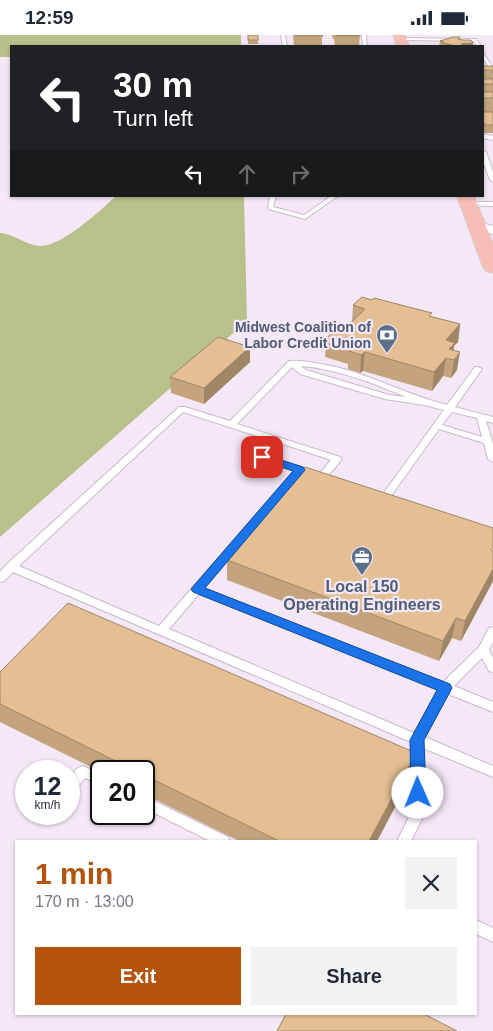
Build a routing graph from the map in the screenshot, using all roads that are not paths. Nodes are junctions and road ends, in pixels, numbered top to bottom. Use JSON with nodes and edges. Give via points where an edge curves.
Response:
{"nodes":[{"id":1,"x":400,"y":40,"type":"edge"},
{"id":2,"x":479,"y":45,"type":"edge"},
{"id":3,"x":484,"y":57,"type":"edge"},
{"id":4,"x":493,"y":74,"type":"edge"},
{"id":5,"x":484,"y":157,"type":"edge"},
{"id":6,"x":493,"y":180,"type":"edge"},
{"id":7,"x":273,"y":197,"type":"edge"},
{"id":8,"x":334,"y":197,"type":"edge"},
{"id":9,"x":466,"y":200,"type":"edge"},
{"id":10,"x":493,"y":204,"type":"edge"},
{"id":11,"x":485,"y":228,"type":"edge"},
{"id":12,"x":493,"y":267,"type":"edge"},
{"id":13,"x":478,"y":369,"type":"dead end"},
{"id":14,"x":450,"y":409,"type":"junction"},
{"id":15,"x":481,"y":418,"type":"junction"},
{"id":16,"x":493,"y":420,"type":"edge"},
{"id":17,"x":231,"y":425,"type":"junction"},
{"id":18,"x":437,"y":426,"type":"junction"},
{"id":19,"x":278,"y":440,"type":"junction"},
{"id":20,"x":487,"y":441,"type":"junction"},
{"id":21,"x":493,"y":459,"type":"edge"},
{"id":22,"x":300,"y":470,"type":"junction"},
{"id":23,"x":322,"y":477,"type":"junction"},
{"id":24,"x":340,"y":483,"type":"edge"},
{"id":25,"x":385,"y":498,"type":"edge"},
{"id":26,"x":12,"y":567,"type":"junction"},
{"id":27,"x":0,"y":578,"type":"edge"},
{"id":28,"x":197,"y":589,"type":"junction"},
{"id":29,"x":161,"y":631,"type":"junction"},
{"id":30,"x":493,"y":631,"type":"edge"},
{"id":31,"x":483,"y":650,"type":"junction"},
{"id":32,"x":493,"y":668,"type":"edge"},
{"id":33,"x":445,"y":688,"type":"junction"},
{"id":34,"x":493,"y":707,"type":"edge"},
{"id":35,"x":417,"y":740,"type":"junction"},
{"id":36,"x":493,"y":772,"type":"edge"},
{"id":37,"x":90,"y":774,"type":"edge"},
{"id":38,"x":80,"y":775,"type":"edge"},
{"id":39,"x":155,"y":807,"type":"edge"},
{"id":40,"x":221,"y":840,"type":"edge"},
{"id":41,"x":404,"y":840,"type":"edge"},
{"id":42,"x":477,"y":927,"type":"edge"},
{"id":43,"x":493,"y":935,"type":"edge"}],
"edges":[{"from":1,"to":2,"type":"lane","via":[[476,39]]},
{"from":3,"to":4,"type":"lane"},
{"from":5,"to":6,"type":"lane"},
{"from":7,"to":8,"type":"lane","via":[[270,208],[305,217]]},
{"from":9,"to":10,"type":"lane"},
{"from":9,"to":11,"type":"main road"},
{"from":11,"to":12,"type":"main road"},
{"from":13,"to":14,"type":"lane"},
{"from":14,"to":15,"type":"lane"},
{"from":14,"to":17,"type":"lane","via":[[424,401],[388,397],[303,372],[292,363]]},
{"from":14,"to":18,"type":"lane"},
{"from":15,"to":16,"type":"lane"},
{"from":15,"to":20,"type":"lane"},
{"from":17,"to":19,"type":"lane"},
{"from":17,"to":26,"type":"lane","via":[[182,409]]},
{"from":18,"to":20,"type":"lane"},
{"from":18,"to":25,"type":"lane"},
{"from":19,"to":22,"type":"lane","via":[[262,457]]},
{"from":19,"to":23,"type":"lane","via":[[337,459]]},
{"from":20,"to":21,"type":"lane"},
{"from":22,"to":23,"type":"lane"},
{"from":22,"to":28,"type":"lane"},
{"from":23,"to":24,"type":"lane"},
{"from":26,"to":27,"type":"lane"},
{"from":26,"to":29,"type":"lane"},
{"from":28,"to":29,"type":"lane"},
{"from":28,"to":33,"type":"lane"},
{"from":29,"to":35,"type":"lane"},
{"from":30,"to":31,"type":"lane"},
{"from":31,"to":32,"type":"lane"},
{"from":31,"to":33,"type":"lane"},
{"from":33,"to":34,"type":"lane"},
{"from":33,"to":35,"type":"lane"},
{"from":35,"to":36,"type":"lane"},
{"from":35,"to":41,"type":"lane","via":[[419,811]]},
{"from":37,"to":38,"type":"lane","via":[[83,771]]},
{"from":39,"to":40,"type":"lane"},
{"from":42,"to":43,"type":"lane"}]}
